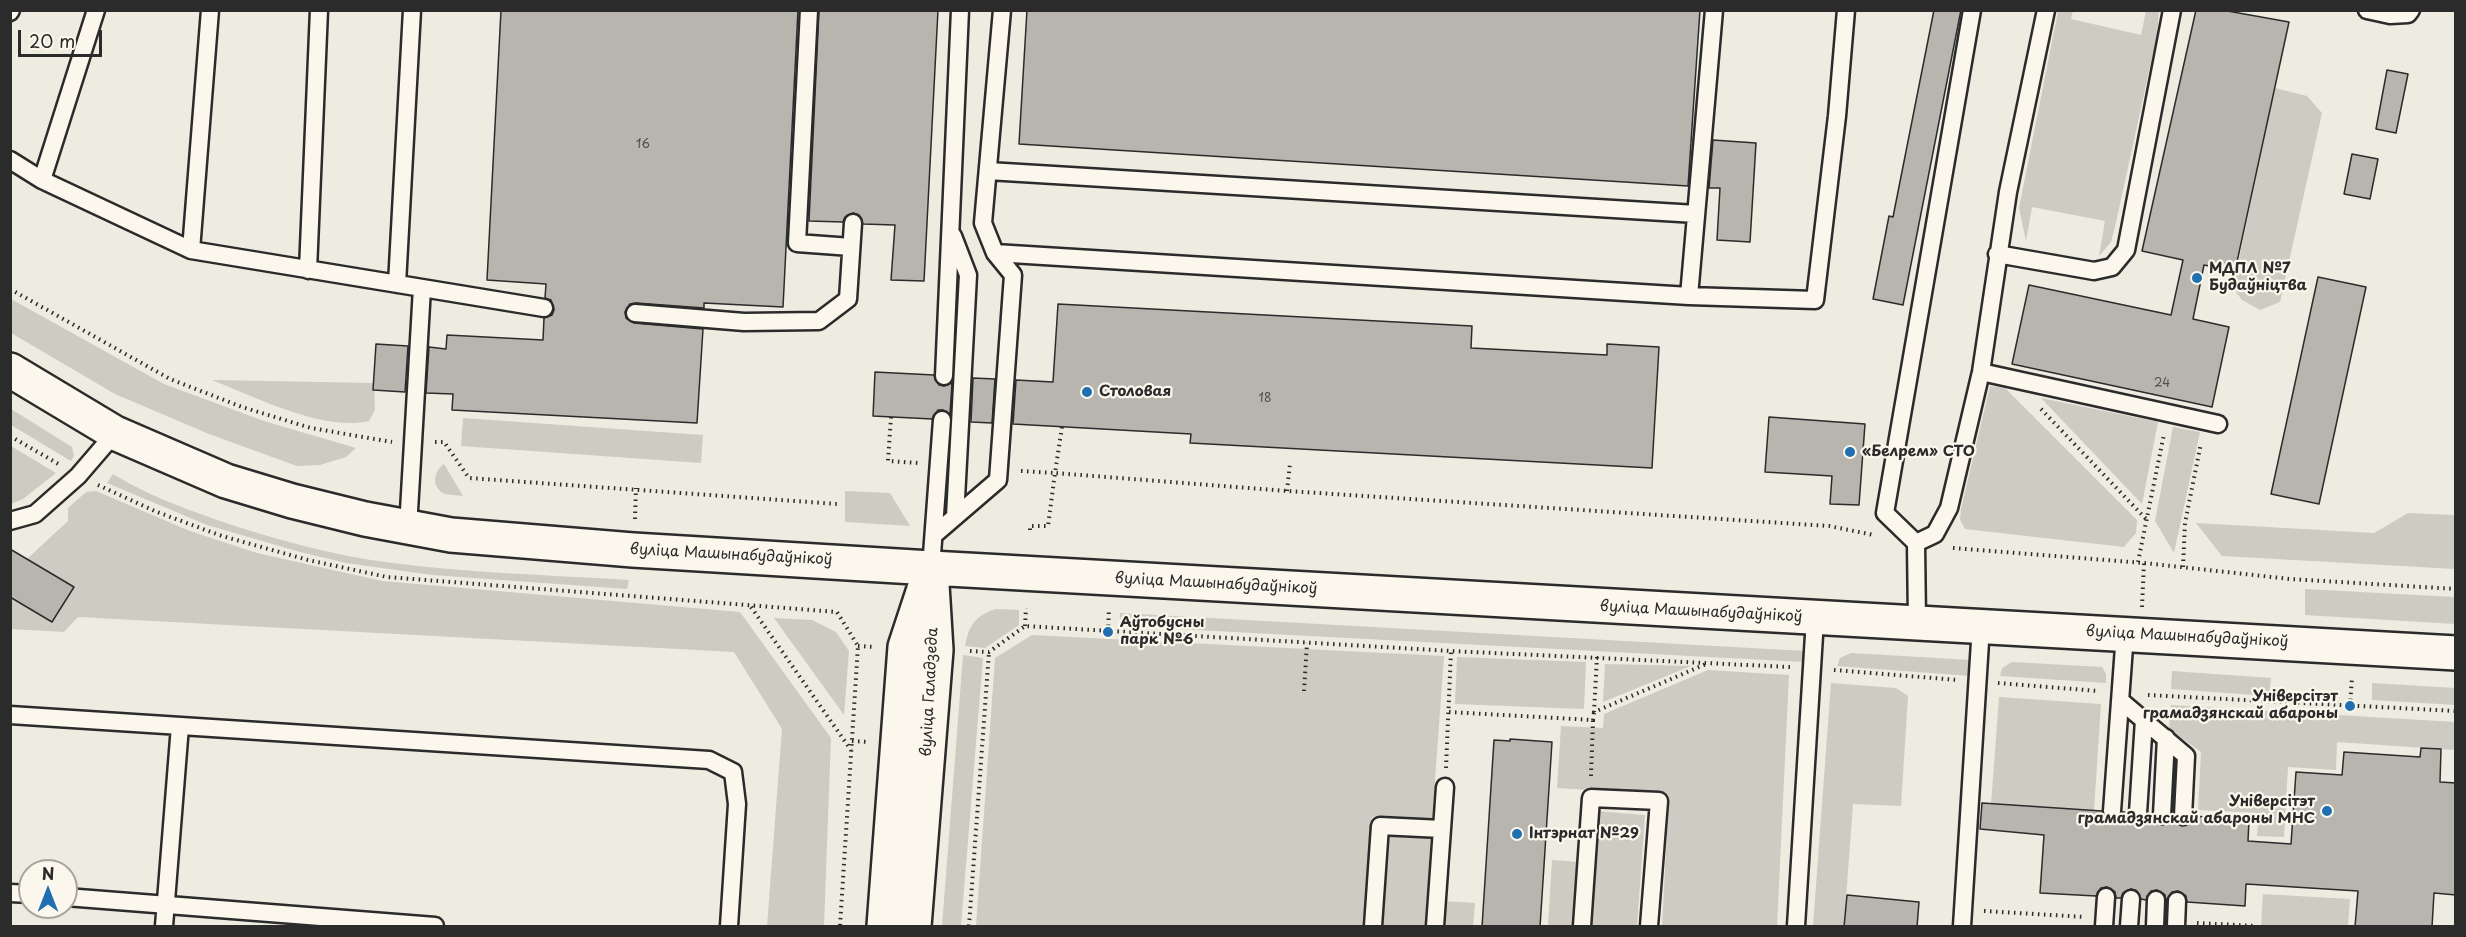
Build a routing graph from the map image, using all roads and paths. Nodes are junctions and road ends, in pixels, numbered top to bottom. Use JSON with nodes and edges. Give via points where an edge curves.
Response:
{"nodes":[{"id":1,"x":96,"y":10,"type":"edge"},
{"id":2,"x":210,"y":10,"type":"edge"},
{"id":3,"x":319,"y":10,"type":"edge"},
{"id":4,"x":412,"y":10,"type":"edge"},
{"id":5,"x":809,"y":10,"type":"edge"},
{"id":6,"x":960,"y":10,"type":"edge"},
{"id":7,"x":1002,"y":10,"type":"edge"},
{"id":8,"x":1714,"y":10,"type":"edge"},
{"id":9,"x":1846,"y":10,"type":"edge"},
{"id":10,"x":1972,"y":10,"type":"edge"},
{"id":11,"x":2046,"y":10,"type":"edge"},
{"id":12,"x":2172,"y":10,"type":"edge"},
{"id":13,"x":2367,"y":10,"type":"edge"},
{"id":14,"x":2411,"y":10,"type":"edge"},
{"id":15,"x":10,"y":160,"type":"edge"},
{"id":16,"x":988,"y":171,"type":"junction"},
{"id":17,"x":42,"y":180,"type":"junction"},
{"id":18,"x":1696,"y":214,"type":"junction"},
{"id":19,"x":853,"y":223,"type":"dead end"},
{"id":20,"x":951,"y":230,"type":"junction"},
{"id":21,"x":851,"y":247,"type":"junction"},
{"id":22,"x":191,"y":250,"type":"junction"},
{"id":23,"x":994,"y":253,"type":"junction"},
{"id":24,"x":1997,"y":254,"type":"junction"},
{"id":25,"x":308,"y":270,"type":"junction"},
{"id":26,"x":397,"y":284,"type":"junction"},
{"id":27,"x":422,"y":288,"type":"junction"},
{"id":28,"x":1689,"y":296,"type":"junction"},
{"id":29,"x":544,"y":308,"type":"dead end"},
{"id":30,"x":635,"y":313,"type":"dead end"},
{"id":31,"x":10,"y":370,"type":"edge"},
{"id":32,"x":1981,"y":372,"type":"junction"},
{"id":33,"x":944,"y":376,"type":"dead end"},
{"id":34,"x":2011,"y":378,"type":"junction"},
{"id":35,"x":2168,"y":413,"type":"junction"},
{"id":36,"x":891,"y":417,"type":"dead end"},
{"id":37,"x":942,"y":420,"type":"dead end"},
{"id":38,"x":2212,"y":422,"type":"joint"},
{"id":39,"x":1062,"y":427,"type":"dead end"},
{"id":40,"x":115,"y":433,"type":"junction"},
{"id":41,"x":888,"y":461,"type":"dead end"},
{"id":42,"x":1290,"y":464,"type":"dead end"},
{"id":43,"x":1287,"y":491,"type":"junction"},
{"id":44,"x":1051,"y":503,"type":"dead end"},
{"id":45,"x":955,"y":517,"type":"junction"},
{"id":46,"x":2147,"y":520,"type":"junction"},
{"id":47,"x":10,"y":521,"type":"edge"},
{"id":48,"x":408,"y":528,"type":"junction"},
{"id":49,"x":1030,"y":534,"type":"dead end"},
{"id":50,"x":934,"y":535,"type":"junction"},
{"id":51,"x":1916,"y":543,"type":"junction"},
{"id":52,"x":2138,"y":562,"type":"junction"},
{"id":53,"x":2144,"y":563,"type":"junction"},
{"id":54,"x":2183,"y":567,"type":"junction"},
{"id":55,"x":931,"y":568,"type":"junction"},
{"id":56,"x":2143,"y":586,"type":"dead end"},
{"id":57,"x":2456,"y":589,"type":"edge"},
{"id":58,"x":750,"y":606,"type":"dead end"},
{"id":59,"x":1026,"y":608,"type":"dead end"},
{"id":60,"x":1815,"y":619,"type":"junction"},
{"id":61,"x":1917,"y":623,"type":"junction"},
{"id":62,"x":1025,"y":626,"type":"junction"},
{"id":63,"x":1981,"y":626,"type":"junction"},
{"id":64,"x":2125,"y":633,"type":"junction"},
{"id":65,"x":1307,"y":643,"type":"junction"},
{"id":66,"x":880,"y":648,"type":"dead end"},
{"id":67,"x":970,"y":651,"type":"dead end"},
{"id":68,"x":1451,"y":651,"type":"junction"},
{"id":69,"x":989,"y":652,"type":"junction"},
{"id":70,"x":2456,"y":653,"type":"edge"},
{"id":71,"x":1597,"y":657,"type":"junction"},
{"id":72,"x":1709,"y":663,"type":"junction"},
{"id":73,"x":1810,"y":668,"type":"junction"},
{"id":74,"x":1304,"y":691,"type":"dead end"},
{"id":75,"x":2121,"y":701,"type":"junction"},
{"id":76,"x":1449,"y":712,"type":"junction"},
{"id":77,"x":1594,"y":712,"type":"junction"},
{"id":78,"x":10,"y":715,"type":"edge"},
{"id":79,"x":1593,"y":720,"type":"junction"},
{"id":80,"x":2144,"y":720,"type":"junction"},
{"id":81,"x":180,"y":726,"type":"junction"},
{"id":82,"x":2166,"y":738,"type":"junction"},
{"id":83,"x":851,"y":750,"type":"junction"},
{"id":84,"x":1445,"y":787,"type":"joint"},
{"id":85,"x":1591,"y":798,"type":"junction"},
{"id":86,"x":2112,"y":812,"type":"dead end"},
{"id":87,"x":2138,"y":813,"type":"dead end"},
{"id":88,"x":2162,"y":815,"type":"dead end"},
{"id":89,"x":2183,"y":816,"type":"dead end"},
{"id":90,"x":1442,"y":829,"type":"junction"},
{"id":91,"x":2106,"y":897,"type":"dead end"},
{"id":92,"x":78,"y":898,"type":"edge"},
{"id":93,"x":2131,"y":899,"type":"dead end"},
{"id":94,"x":2156,"y":900,"type":"dead end"},
{"id":95,"x":2177,"y":901,"type":"dead end"},
{"id":96,"x":165,"y":905,"type":"junction"},
{"id":97,"x":164,"y":927,"type":"edge"},
{"id":98,"x":435,"y":927,"type":"edge"},
{"id":99,"x":729,"y":927,"type":"edge"},
{"id":100,"x":840,"y":927,"type":"edge"},
{"id":101,"x":884,"y":927,"type":"edge"},
{"id":102,"x":914,"y":927,"type":"edge"},
{"id":103,"x":969,"y":927,"type":"edge"},
{"id":104,"x":1373,"y":927,"type":"edge"},
{"id":105,"x":1435,"y":927,"type":"edge"},
{"id":106,"x":1582,"y":927,"type":"edge"},
{"id":107,"x":1648,"y":927,"type":"edge"},
{"id":108,"x":1796,"y":927,"type":"edge"},
{"id":109,"x":1962,"y":927,"type":"edge"},
{"id":110,"x":2103,"y":927,"type":"edge"},
{"id":111,"x":2129,"y":927,"type":"edge"},
{"id":112,"x":2155,"y":927,"type":"edge"},
{"id":113,"x":2176,"y":927,"type":"edge"}],
"edges":[{"from":1,"to":17,"type":"lane"},
{"from":2,"to":22,"type":"lane"},
{"from":3,"to":25,"type":"lane"},
{"from":4,"to":26,"type":"lane"},
{"from":5,"to":21,"type":"lane","via":[[796,243]]},
{"from":6,"to":20,"type":"lane"},
{"from":7,"to":16,"type":"lane"},
{"from":8,"to":18,"type":"lane"},
{"from":9,"to":28,"type":"lane","via":[[1815,300]]},
{"from":10,"to":51,"type":"lane","via":[[1885,513]]},
{"from":11,"to":24,"type":"lane"},
{"from":12,"to":24,"type":"lane","via":[[2126,250],[2112,267],[2094,271]]},
{"from":13,"to":14,"type":"lane","via":[[2390,15],[2408,14]]},
{"from":15,"to":17,"type":"lane"},
{"from":16,"to":18,"type":"lane"},
{"from":16,"to":23,"type":"lane","via":[[983,223]]},
{"from":17,"to":22,"type":"lane"},
{"from":18,"to":28,"type":"lane"},
{"from":19,"to":21,"type":"lane"},
{"from":20,"to":33,"type":"lane"},
{"from":20,"to":45,"type":"lane","via":[[968,275]]},
{"from":21,"to":30,"type":"lane","via":[[848,300],[819,321],[744,322]]},
{"from":22,"to":25,"type":"lane"},
{"from":23,"to":28,"type":"lane"},
{"from":23,"to":45,"type":"lane","via":[[1013,275],[998,480]]},
{"from":24,"to":32,"type":"lane"},
{"from":25,"to":26,"type":"lane"},
{"from":26,"to":27,"type":"lane"},
{"from":27,"to":29,"type":"lane"},
{"from":27,"to":48,"type":"lane"},
{"from":31,"to":40,"type":"main road","name":"вуліца Машынабудаўнікоў"},
{"from":32,"to":34,"type":"lane"},
{"from":32,"to":51,"type":"lane","via":[[1949,508],[1935,534]]},
{"from":34,"to":35,"type":"lane"},
{"from":34,"to":46,"type":"path"},
{"from":35,"to":38,"type":"lane"},
{"from":35,"to":46,"type":"path"},
{"from":36,"to":41,"type":"path"},
{"from":37,"to":50,"type":"lane"},
{"from":38,"to":54,"type":"path","via":[[2185,523]]},
{"from":39,"to":43,"type":"path","via":[[1055,473]]},
{"from":40,"to":47,"type":"lane","via":[[78,476],[35,514]]},
{"from":40,"to":48,"type":"main road","name":"вуліца Машынабудаўнікоў","via":[[226,481],[303,504]]},
{"from":42,"to":43,"type":"path"},
{"from":43,"to":51,"type":"path","via":[[1829,526]]},
{"from":44,"to":49,"type":"path","via":[[1048,526],[1030,526]]},
{"from":45,"to":50,"type":"lane"},
{"from":46,"to":52,"type":"path"},
{"from":48,"to":55,"type":"main road","name":"вуліца Машынабудаўнікоў","via":[[633,550]]},
{"from":50,"to":55,"type":"lane"},
{"from":51,"to":52,"type":"path"},
{"from":51,"to":61,"type":"lane"},
{"from":52,"to":53,"type":"path"},
{"from":53,"to":54,"type":"path"},
{"from":53,"to":56,"type":"path"},
{"from":54,"to":57,"type":"path","via":[[2290,579]]},
{"from":55,"to":60,"type":"main road","name":"вуліца Машынабудаўнікоў"},
{"from":55,"to":101,"type":"main road","name":"вуліца Галадзеда","via":[[905,647]]},
{"from":55,"to":102,"type":"main road","name":"вуліца Галадзеда","via":[[936,650]]},
{"from":58,"to":83,"type":"path"},
{"from":59,"to":62,"type":"path"},
{"from":60,"to":61,"type":"main road","name":"вуліца Машынабудаўнікоў"},
{"from":60,"to":73,"type":"lane"},
{"from":61,"to":63,"type":"main road","name":"вуліца Машынабудаўнікоў"},
{"from":62,"to":65,"type":"path"},
{"from":62,"to":69,"type":"path"},
{"from":63,"to":64,"type":"main road","name":"вуліца Машынабудаўнікоў"},
{"from":63,"to":109,"type":"lane"},
{"from":64,"to":70,"type":"main road","name":"вуліца Машынабудаўнікоў"},
{"from":64,"to":75,"type":"lane"},
{"from":65,"to":68,"type":"path"},
{"from":65,"to":74,"type":"path"},
{"from":66,"to":83,"type":"path","via":[[858,646]]},
{"from":67,"to":69,"type":"path"},
{"from":68,"to":71,"type":"path"},
{"from":68,"to":76,"type":"path"},
{"from":69,"to":103,"type":"path"},
{"from":71,"to":72,"type":"path"},
{"from":71,"to":77,"type":"path"},
{"from":72,"to":73,"type":"path"},
{"from":72,"to":77,"type":"path"},
{"from":73,"to":108,"type":"lane"},
{"from":75,"to":80,"type":"lane"},
{"from":75,"to":86,"type":"lane"},
{"from":76,"to":79,"type":"path"},
{"from":76,"to":84,"type":"path"},
{"from":77,"to":79,"type":"path"},
{"from":78,"to":81,"type":"lane"},
{"from":79,"to":85,"type":"path"},
{"from":80,"to":82,"type":"lane"},
{"from":80,"to":87,"type":"lane"},
{"from":81,"to":96,"type":"lane"},
{"from":81,"to":99,"type":"lane","via":[[709,760],[733,772],[737,804]]},
{"from":82,"to":88,"type":"lane"},
{"from":82,"to":89,"type":"lane","via":[[2186,756]]},
{"from":83,"to":100,"type":"path"},
{"from":84,"to":90,"type":"lane"},
{"from":85,"to":106,"type":"lane"},
{"from":85,"to":107,"type":"lane","via":[[1659,801]]},
{"from":90,"to":104,"type":"lane","via":[[1380,826]]},
{"from":90,"to":105,"type":"lane"},
{"from":91,"to":110,"type":"lane"},
{"from":92,"to":96,"type":"lane"},
{"from":93,"to":111,"type":"lane"},
{"from":94,"to":112,"type":"lane"},
{"from":95,"to":113,"type":"lane"},
{"from":96,"to":97,"type":"lane"},
{"from":96,"to":98,"type":"lane"}]}
